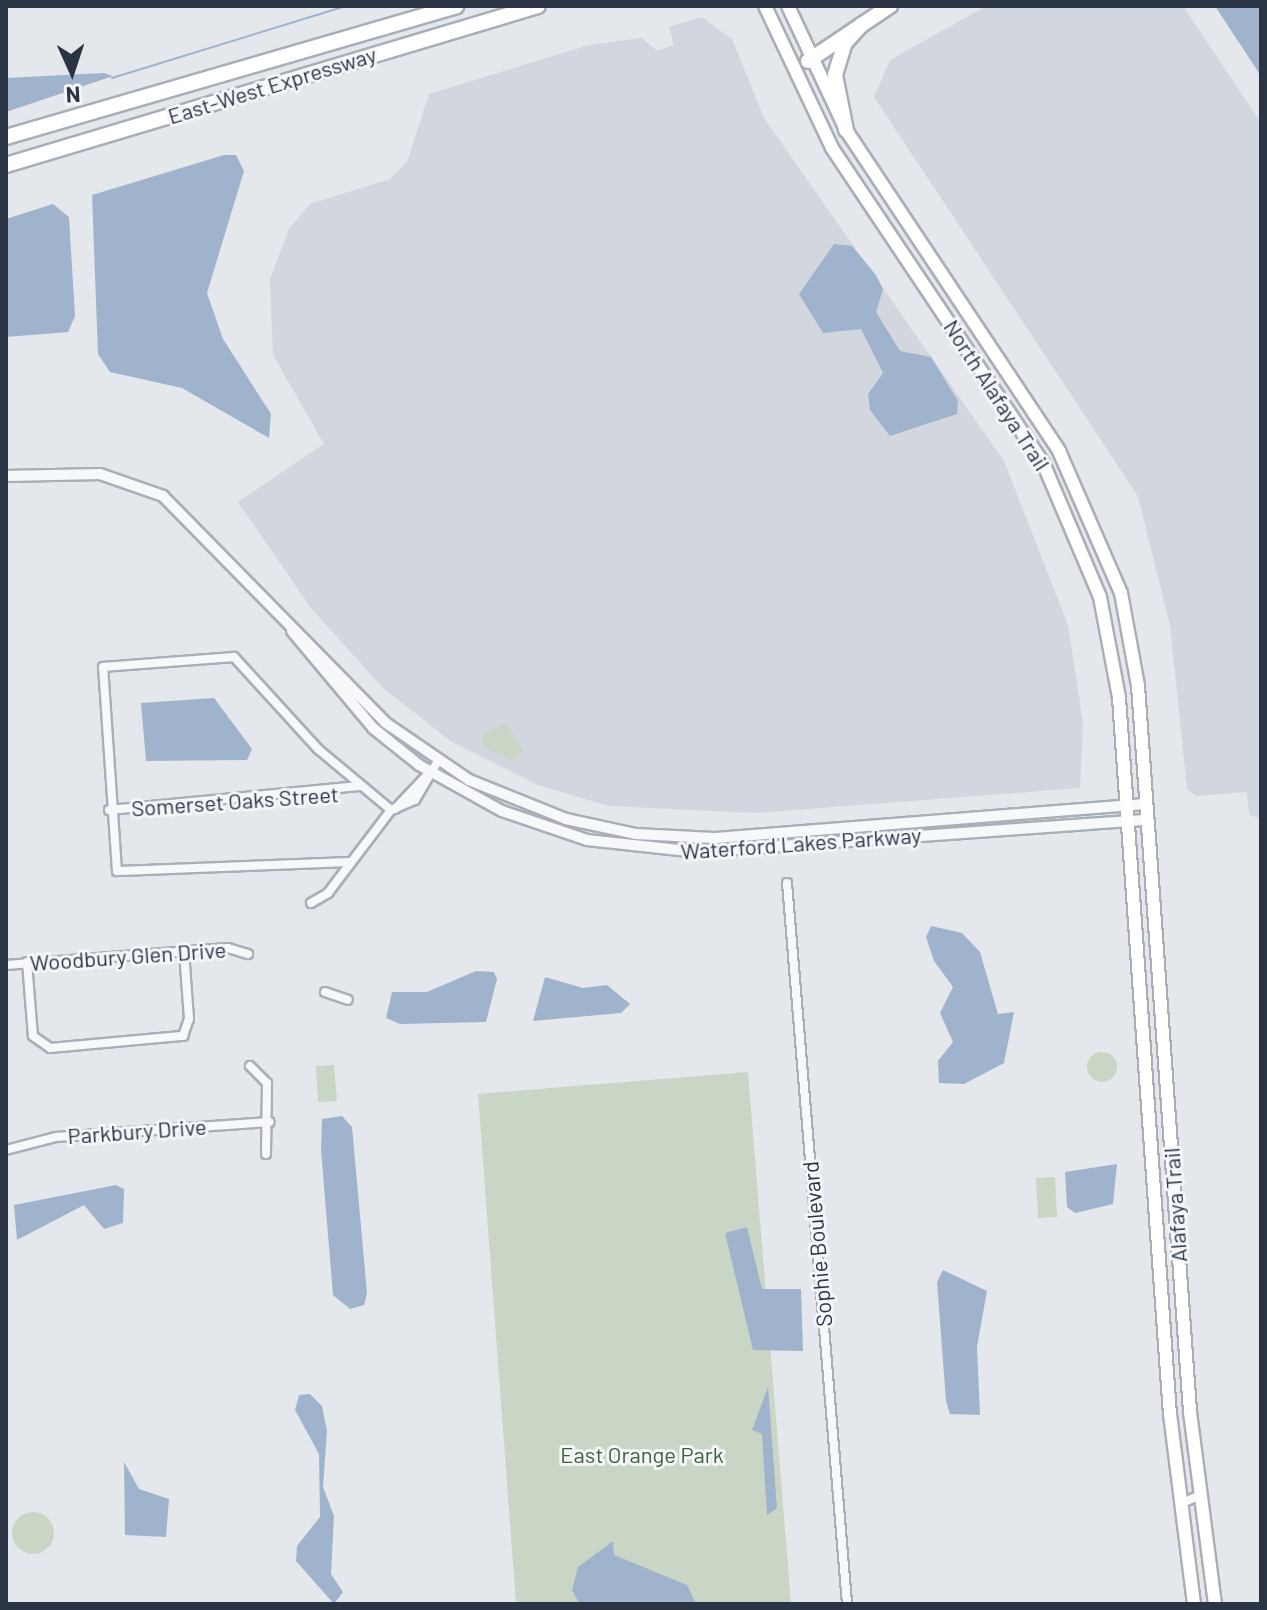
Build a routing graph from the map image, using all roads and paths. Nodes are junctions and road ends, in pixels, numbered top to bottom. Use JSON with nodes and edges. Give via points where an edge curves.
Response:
{"nodes":[{"id":1,"x":456,"y":6,"type":"edge"},
{"id":2,"x":538,"y":6,"type":"edge"},
{"id":3,"x":765,"y":6,"type":"edge"},
{"id":4,"x":788,"y":6,"type":"edge"},
{"id":5,"x":890,"y":6,"type":"edge"},
{"id":6,"x":862,"y":24,"type":"junction"},
{"id":7,"x":807,"y":57,"type":"junction"},
{"id":8,"x":788,"y":67,"type":"junction"},
{"id":9,"x":846,"y":130,"type":"junction"},
{"id":10,"x":6,"y":137,"type":"edge"},
{"id":11,"x":6,"y":165,"type":"edge"},
{"id":12,"x":955,"y":293,"type":"junction"},
{"id":13,"x":932,"y":296,"type":"junction"},
{"id":14,"x":941,"y":309,"type":"junction"},
{"id":15,"x":6,"y":476,"type":"edge"},
{"id":16,"x":1100,"y":535,"type":"junction"},
{"id":17,"x":1081,"y":542,"type":"junction"},
{"id":18,"x":292,"y":631,"type":"junction"},
{"id":19,"x":438,"y":761,"type":"junction"},
{"id":20,"x":429,"y":773,"type":"junction"},
{"id":21,"x":359,"y":786,"type":"junction"},
{"id":22,"x":1147,"y":804,"type":"junction"},
{"id":23,"x":1127,"y":806,"type":"junction"},
{"id":24,"x":109,"y":810,"type":"junction"},
{"id":25,"x":393,"y":810,"type":"junction"},
{"id":26,"x":996,"y":816,"type":"junction"},
{"id":27,"x":1128,"y":820,"type":"junction"},
{"id":28,"x":1148,"y":820,"type":"junction"},
{"id":29,"x":604,"y":829,"type":"junction"},
{"id":30,"x":912,"y":837,"type":"junction"},
{"id":31,"x":601,"y":842,"type":"junction"},
{"id":32,"x":351,"y":862,"type":"junction"},
{"id":33,"x":787,"y":883,"type":"dead end"},
{"id":34,"x":311,"y":903,"type":"dead end"},
{"id":35,"x":184,"y":951,"type":"junction"},
{"id":36,"x":248,"y":954,"type":"dead end"},
{"id":37,"x":27,"y":962,"type":"junction"},
{"id":38,"x":6,"y":965,"type":"edge"},
{"id":39,"x":325,"y":992,"type":"dead end"},
{"id":40,"x":348,"y":1000,"type":"dead end"},
{"id":41,"x":1162,"y":1017,"type":"junction"},
{"id":42,"x":1141,"y":1018,"type":"junction"},
{"id":43,"x":250,"y":1066,"type":"dead end"},
{"id":44,"x":269,"y":1122,"type":"junction"},
{"id":45,"x":6,"y":1150,"type":"edge"},
{"id":46,"x":266,"y":1154,"type":"dead end"},
{"id":47,"x":1177,"y":1225,"type":"junction"},
{"id":48,"x":1156,"y":1229,"type":"junction"},
{"id":49,"x":1198,"y":1496,"type":"junction"},
{"id":50,"x":1180,"y":1504,"type":"junction"},
{"id":51,"x":1194,"y":1599,"type":"edge"},
{"id":52,"x":847,"y":1604,"type":"edge"},
{"id":53,"x":1213,"y":1604,"type":"edge"}],
"edges":[{"from":1,"to":10,"type":"highway","name":"East-West Expressway"},
{"from":2,"to":11,"type":"highway","name":"East-West Expressway"},
{"from":3,"to":8,"type":"main road","name":"North Alafaya Trail"},
{"from":4,"to":7,"type":"main road","name":"North Alafaya Trail"},
{"from":5,"to":6,"type":"highway"},
{"from":6,"to":7,"type":"highway"},
{"from":6,"to":9,"type":"highway","via":[[836,66]]},
{"from":7,"to":8,"type":"main road"},
{"from":7,"to":9,"type":"main road","name":"North Alafaya Trail"},
{"from":8,"to":13,"type":"main road","name":"North Alafaya Trail"},
{"from":9,"to":12,"type":"main road","name":"North Alafaya Trail"},
{"from":12,"to":13,"type":"street"},
{"from":12,"to":14,"type":"street"},
{"from":12,"to":16,"type":"main road","name":"North Alafaya Trail","via":[[1059,451]]},
{"from":13,"to":14,"type":"main road","name":"North Alafaya Trail"},
{"from":14,"to":17,"type":"main road","name":"North Alafaya Trail","via":[[1040,459]]},
{"from":15,"to":18,"type":"street","name":"Waterford Lakes Parkway","via":[[92,473],[155,491],[198,525]]},
{"from":16,"to":17,"type":"street"},
{"from":16,"to":22,"type":"main road","name":"North Alafaya Trail","via":[[1135,662]]},
{"from":17,"to":23,"type":"main road","name":"North Alafaya Trail","via":[[1112,650]]},
{"from":18,"to":19,"type":"street","name":"Waterford Lakes Parkway","via":[[375,713]]},
{"from":18,"to":20,"type":"street","name":"Waterford Lakes Parkway","via":[[373,728]]},
{"from":19,"to":20,"type":"street"},
{"from":19,"to":29,"type":"street","name":"Waterford Lakes Parkway","via":[[517,802]]},
{"from":20,"to":25,"type":"street","via":[[415,800]]},
{"from":20,"to":31,"type":"street","name":"Waterford Lakes Parkway","via":[[514,816]]},
{"from":21,"to":24,"type":"street","name":"Somerset Oaks Street"},
{"from":21,"to":24,"type":"street","via":[[234,657],[110,663],[100,674]]},
{"from":21,"to":25,"type":"street"},
{"from":22,"to":23,"type":"street","name":"Waterford Lakes Parkway"},
{"from":22,"to":28,"type":"main road","name":"Alafaya Trail"},
{"from":23,"to":26,"type":"street","name":"Waterford Lakes Parkway"},
{"from":23,"to":27,"type":"main road","name":"North Alafaya Trail"},
{"from":24,"to":32,"type":"street","via":[[113,864],[121,873]]},
{"from":25,"to":32,"type":"street"},
{"from":26,"to":29,"type":"street","name":"Waterford Lakes Parkway","via":[[721,838]]},
{"from":26,"to":30,"type":"street","via":[[981,826]]},
{"from":27,"to":28,"type":"street","name":"Waterford Lakes Parkway"},
{"from":27,"to":30,"type":"street","name":"Waterford Lakes Parkway"},
{"from":27,"to":42,"type":"main road","name":"Alafaya Trail"},
{"from":28,"to":41,"type":"main road","name":"Alafaya Trail"},
{"from":29,"to":31,"type":"street"},
{"from":30,"to":31,"type":"street","name":"Waterford Lakes Parkway","via":[[697,852]]},
{"from":32,"to":34,"type":"street"},
{"from":33,"to":52,"type":"street","name":"Sophie Boulevard"},
{"from":35,"to":36,"type":"street","name":"Woodbury Glen Drive","via":[[234,948]]},
{"from":35,"to":37,"type":"street","name":"Woodbury Glen Drive"},
{"from":35,"to":37,"type":"street","via":[[189,1019],[183,1036],[50,1048],[33,1036]]},
{"from":37,"to":38,"type":"street","name":"Woodbury Glen Drive"},
{"from":39,"to":40,"type":"street"},
{"from":41,"to":42,"type":"street"},
{"from":41,"to":47,"type":"main road","name":"Alafaya Trail"},
{"from":42,"to":48,"type":"main road","name":"Alafaya Trail"},
{"from":43,"to":44,"type":"street","via":[[267,1083]]},
{"from":44,"to":45,"type":"street","name":"Parkbury Drive","via":[[56,1137]]},
{"from":44,"to":46,"type":"street"},
{"from":47,"to":48,"type":"street"},
{"from":47,"to":49,"type":"main road","name":"Alafaya Trail"},
{"from":48,"to":50,"type":"main road","name":"Alafaya Trail"},
{"from":49,"to":50,"type":"street"},
{"from":49,"to":53,"type":"main road","name":"Alafaya Trail"},
{"from":50,"to":51,"type":"main road","name":"Alafaya Trail"},
{"from":51,"to":53,"type":"main road"}]}
